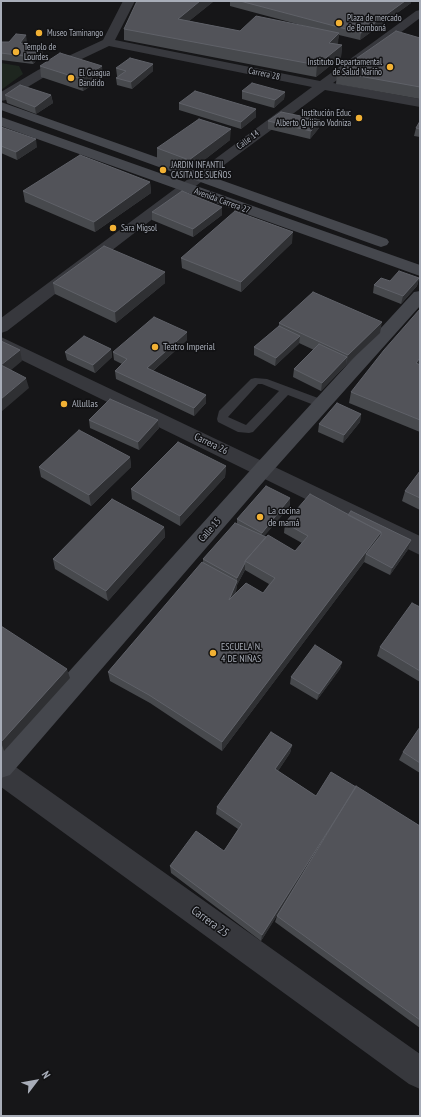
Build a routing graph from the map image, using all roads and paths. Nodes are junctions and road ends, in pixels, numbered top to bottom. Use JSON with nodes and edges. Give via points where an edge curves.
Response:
{"nodes":[{"id":1,"x":129,"y":1,"type":"edge"},
{"id":2,"x":420,"y":13,"type":"edge"},
{"id":3,"x":108,"y":42,"type":"junction"},
{"id":4,"x":321,"y":85,"type":"junction"},
{"id":5,"x":1,"y":96,"type":"edge"},
{"id":6,"x":420,"y":103,"type":"edge"},
{"id":7,"x":1,"y":106,"type":"edge"},
{"id":8,"x":1,"y":121,"type":"edge"},
{"id":9,"x":200,"y":176,"type":"junction"},
{"id":10,"x":184,"y":188,"type":"junction"},
{"id":11,"x":391,"y":245,"type":"dead end"},
{"id":12,"x":420,"y":271,"type":"edge"},
{"id":13,"x":420,"y":296,"type":"edge"},
{"id":14,"x":1,"y":327,"type":"edge"},
{"id":15,"x":1,"y":343,"type":"edge"},
{"id":16,"x":286,"y":390,"type":"junction"},
{"id":17,"x":322,"y":404,"type":"junction"},
{"id":18,"x":263,"y":469,"type":"junction"},
{"id":19,"x":420,"y":546,"type":"edge"},
{"id":20,"x":1,"y":766,"type":"edge"},
{"id":21,"x":1,"y":772,"type":"edge"},
{"id":22,"x":420,"y":1072,"type":"edge"}],
"edges":[{"from":1,"to":3,"type":"street"},
{"from":2,"to":4,"type":"street","name":"Calle 14"},
{"from":3,"to":4,"type":"street","name":"Carrera 28"},
{"from":3,"to":5,"type":"street","via":[[42,73]]},
{"from":4,"to":6,"type":"street","name":"Carrera 28"},
{"from":4,"to":9,"type":"street","name":"Calle 14"},
{"from":7,"to":9,"type":"main road","name":"Avenida Carrera 27"},
{"from":8,"to":10,"type":"main road","name":"Avenida Carrera 27"},
{"from":9,"to":10,"type":"street","name":"Calle 14"},
{"from":9,"to":11,"type":"main road","name":"Avenida Carrera 27"},
{"from":10,"to":12,"type":"main road","name":"Avenida Carrera 27"},
{"from":10,"to":14,"type":"street","name":"Calle 14"},
{"from":13,"to":17,"type":"main road","name":"Calle 15"},
{"from":15,"to":18,"type":"street","name":"Carrera 26"},
{"from":16,"to":16,"type":"lane","via":[[263,381],[255,381],[223,414],[222,419],[242,429],[249,429]]},
{"from":16,"to":17,"type":"lane"},
{"from":17,"to":18,"type":"main road","name":"Calle 15"},
{"from":18,"to":19,"type":"street","name":"Carrera 26"},
{"from":18,"to":20,"type":"main road","name":"Calle 15"},
{"from":21,"to":22,"type":"street","name":"Carrera 25"}]}
